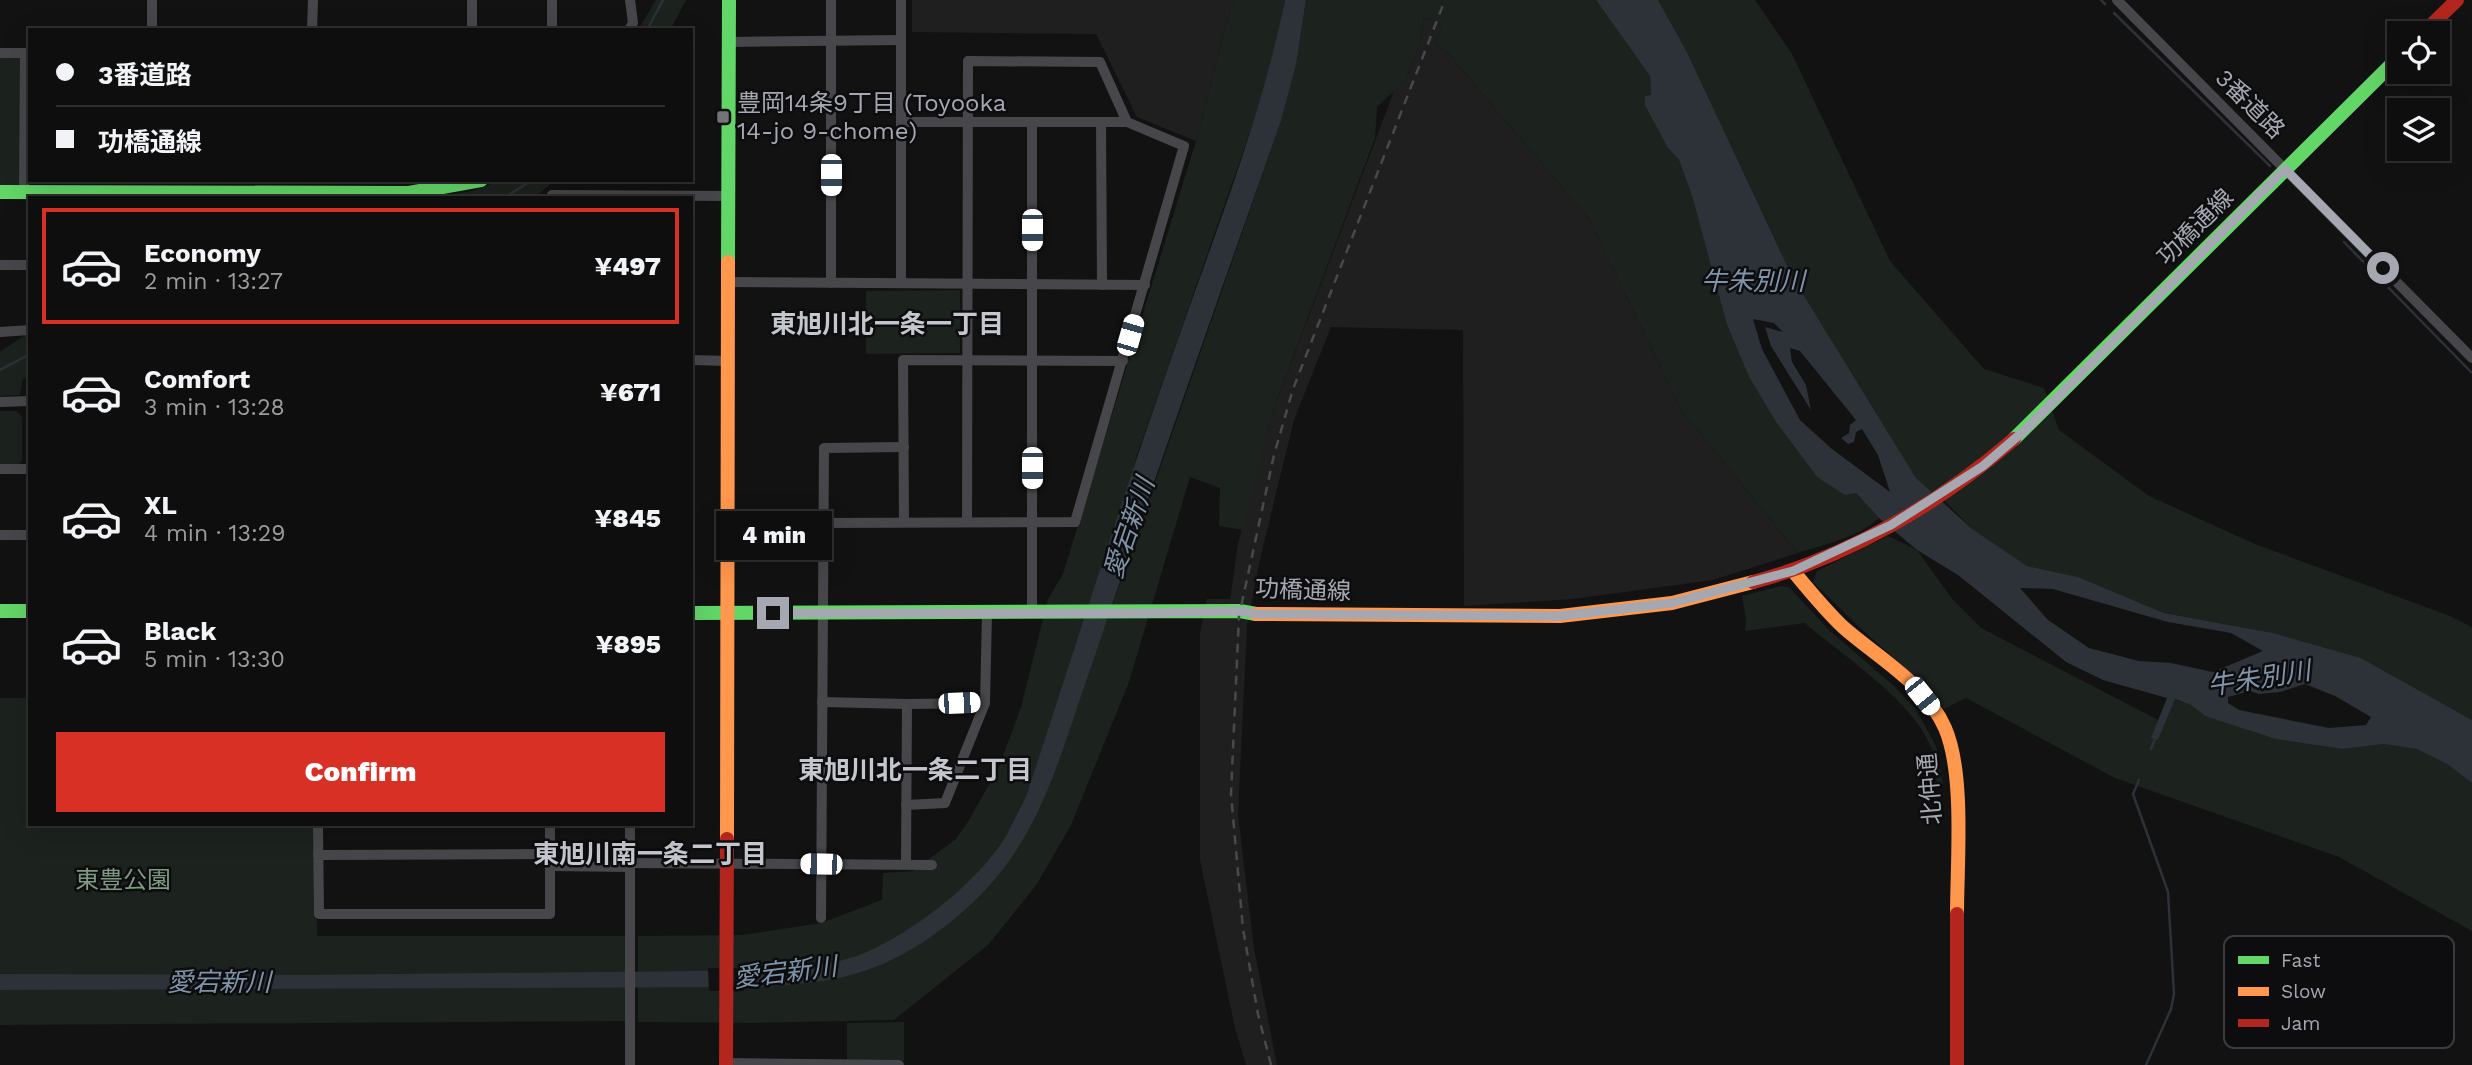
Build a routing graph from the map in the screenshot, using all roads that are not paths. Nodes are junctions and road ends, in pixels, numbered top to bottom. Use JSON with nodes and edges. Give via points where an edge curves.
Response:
{"nodes":[{"id":1,"x":152,"y":0,"type":"edge"},
{"id":2,"x":313,"y":0,"type":"edge"},
{"id":3,"x":472,"y":0,"type":"edge"},
{"id":4,"x":552,"y":0,"type":"edge"},
{"id":5,"x":630,"y":0,"type":"edge"},
{"id":6,"x":729,"y":0,"type":"edge"},
{"id":7,"x":831,"y":0,"type":"edge"},
{"id":8,"x":901,"y":0,"type":"edge"},
{"id":9,"x":2117,"y":0,"type":"edge"},
{"id":10,"x":2457,"y":0,"type":"edge"},
{"id":11,"x":2435,"y":21,"type":"edge"},
{"id":12,"x":152,"y":28,"type":"edge"},
{"id":13,"x":312,"y":28,"type":"edge"},
{"id":14,"x":472,"y":28,"type":"edge"},
{"id":15,"x":552,"y":28,"type":"edge"},
{"id":16,"x":630,"y":28,"type":"edge"},
{"id":17,"x":901,"y":40,"type":"junction"},
{"id":18,"x":831,"y":41,"type":"junction"},
{"id":19,"x":728,"y":42,"type":"junction"},
{"id":20,"x":0,"y":52,"type":"edge"},
{"id":21,"x":27,"y":53,"type":"edge"},
{"id":22,"x":2387,"y":69,"type":"edge"},
{"id":23,"x":27,"y":121,"type":"edge"},
{"id":24,"x":902,"y":121,"type":"junction"},
{"id":25,"x":967,"y":121,"type":"junction"},
{"id":26,"x":1032,"y":122,"type":"junction"},
{"id":27,"x":1101,"y":122,"type":"junction"},
{"id":28,"x":1127,"y":122,"type":"junction"},
{"id":29,"x":2285,"y":169,"type":"junction"},
{"id":30,"x":470,"y":182,"type":"edge"},
{"id":31,"x":312,"y":187,"type":"edge"},
{"id":32,"x":152,"y":190,"type":"edge"},
{"id":33,"x":0,"y":192,"type":"edge"},
{"id":34,"x":24,"y":192,"type":"junction"},
{"id":35,"x":728,"y":195,"type":"junction"},
{"id":36,"x":552,"y":196,"type":"edge"},
{"id":37,"x":630,"y":196,"type":"edge"},
{"id":38,"x":0,"y":265,"type":"edge"},
{"id":39,"x":28,"y":265,"type":"edge"},
{"id":40,"x":728,"y":282,"type":"junction"},
{"id":41,"x":831,"y":283,"type":"junction"},
{"id":42,"x":901,"y":283,"type":"junction"},
{"id":43,"x":968,"y":284,"type":"junction"},
{"id":44,"x":1032,"y":285,"type":"junction"},
{"id":45,"x":1102,"y":285,"type":"junction"},
{"id":46,"x":1145,"y":285,"type":"junction"},
{"id":47,"x":28,"y":330,"type":"edge"},
{"id":48,"x":0,"y":332,"type":"edge"},
{"id":49,"x":2472,"y":358,"type":"edge"},
{"id":50,"x":693,"y":360,"type":"edge"},
{"id":51,"x":967,"y":360,"type":"junction"},
{"id":52,"x":1032,"y":360,"type":"junction"},
{"id":53,"x":728,"y":361,"type":"junction"},
{"id":54,"x":1123,"y":361,"type":"junction"},
{"id":55,"x":28,"y":401,"type":"edge"},
{"id":56,"x":0,"y":402,"type":"edge"},
{"id":57,"x":904,"y":447,"type":"junction"},
{"id":58,"x":0,"y":469,"type":"edge"},
{"id":59,"x":28,"y":469,"type":"edge"},
{"id":60,"x":904,"y":522,"type":"junction"},
{"id":61,"x":967,"y":522,"type":"junction"},
{"id":62,"x":1032,"y":522,"type":"junction"},
{"id":63,"x":824,"y":523,"type":"junction"},
{"id":64,"x":28,"y":534,"type":"edge"},
{"id":65,"x":0,"y":535,"type":"edge"},
{"id":66,"x":1793,"y":571,"type":"junction"},
{"id":67,"x":0,"y":611,"type":"edge"},
{"id":68,"x":28,"y":611,"type":"edge"},
{"id":69,"x":693,"y":613,"type":"edge"},
{"id":70,"x":822,"y":613,"type":"junction"},
{"id":71,"x":987,"y":613,"type":"junction"},
{"id":72,"x":1032,"y":613,"type":"junction"},
{"id":73,"x":727,"y":614,"type":"junction"},
{"id":74,"x":822,"y":702,"type":"junction"},
{"id":75,"x":985,"y":702,"type":"junction"},
{"id":76,"x":907,"y":704,"type":"junction"},
{"id":77,"x":906,"y":805,"type":"junction"},
{"id":78,"x":318,"y":826,"type":"edge"},
{"id":79,"x":550,"y":826,"type":"edge"},
{"id":80,"x":630,"y":826,"type":"edge"},
{"id":81,"x":318,"y":855,"type":"junction"},
{"id":82,"x":550,"y":860,"type":"junction"},
{"id":83,"x":725,"y":862,"type":"junction"},
{"id":84,"x":906,"y":863,"type":"junction"},
{"id":85,"x":821,"y":864,"type":"junction"},
{"id":86,"x":630,"y":865,"type":"junction"},
{"id":87,"x":932,"y":865,"type":"dead end"},
{"id":88,"x":821,"y":918,"type":"dead end"},
{"id":89,"x":726,"y":1064,"type":"edge"},
{"id":90,"x":828,"y":1064,"type":"edge"},
{"id":91,"x":630,"y":1065,"type":"edge"},
{"id":92,"x":899,"y":1065,"type":"edge"},
{"id":93,"x":1957,"y":1065,"type":"edge"}],
"edges":[{"from":1,"to":12,"type":"street"},
{"from":2,"to":13,"type":"street"},
{"from":3,"to":14,"type":"street"},
{"from":4,"to":15,"type":"street"},
{"from":5,"to":16,"type":"street"},
{"from":6,"to":19,"type":"street"},
{"from":7,"to":18,"type":"street"},
{"from":8,"to":17,"type":"street"},
{"from":9,"to":29,"type":"street","name":"3番道路"},
{"from":10,"to":11,"type":"street"},
{"from":17,"to":18,"type":"street"},
{"from":17,"to":24,"type":"street"},
{"from":18,"to":19,"type":"street"},
{"from":18,"to":41,"type":"street"},
{"from":19,"to":35,"type":"street"},
{"from":20,"to":21,"type":"street"},
{"from":21,"to":23,"type":"street"},
{"from":22,"to":29,"type":"street","name":"功橋通線"},
{"from":23,"to":34,"type":"street"},
{"from":24,"to":25,"type":"street"},
{"from":24,"to":42,"type":"street"},
{"from":25,"to":26,"type":"street"},
{"from":25,"to":28,"type":"street","via":[[968,61],[981,61],[1100,62]]},
{"from":25,"to":43,"type":"street"},
{"from":26,"to":27,"type":"street"},
{"from":26,"to":44,"type":"street"},
{"from":27,"to":28,"type":"street"},
{"from":27,"to":45,"type":"street"},
{"from":28,"to":46,"type":"street","via":[[1184,146]]},
{"from":29,"to":49,"type":"street","name":"3番道路"},
{"from":29,"to":66,"type":"street","name":"功橋通線","via":[[2025,430],[1983,466],[1891,525]]},
{"from":30,"to":31,"type":"street","via":[[409,193]]},
{"from":31,"to":32,"type":"street"},
{"from":32,"to":34,"type":"street"},
{"from":33,"to":34,"type":"street"},
{"from":35,"to":37,"type":"street"},
{"from":35,"to":40,"type":"street"},
{"from":36,"to":37,"type":"street"},
{"from":38,"to":39,"type":"street"},
{"from":40,"to":41,"type":"street"},
{"from":40,"to":53,"type":"street"},
{"from":41,"to":42,"type":"street"},
{"from":42,"to":43,"type":"street"},
{"from":43,"to":44,"type":"street"},
{"from":43,"to":51,"type":"street"},
{"from":44,"to":45,"type":"street"},
{"from":44,"to":52,"type":"street"},
{"from":45,"to":46,"type":"street"},
{"from":46,"to":54,"type":"street"},
{"from":47,"to":48,"type":"street"},
{"from":50,"to":53,"type":"street"},
{"from":51,"to":52,"type":"street"},
{"from":51,"to":57,"type":"street","via":[[903,360]]},
{"from":51,"to":61,"type":"street"},
{"from":52,"to":54,"type":"street"},
{"from":52,"to":62,"type":"street"},
{"from":53,"to":73,"type":"street"},
{"from":54,"to":62,"type":"street","via":[[1075,522]]},
{"from":55,"to":56,"type":"street"},
{"from":57,"to":60,"type":"street"},
{"from":57,"to":63,"type":"street","via":[[824,448]]},
{"from":58,"to":59,"type":"street"},
{"from":60,"to":61,"type":"street"},
{"from":60,"to":63,"type":"street"},
{"from":61,"to":62,"type":"street"},
{"from":62,"to":72,"type":"street"},
{"from":63,"to":70,"type":"street"},
{"from":64,"to":65,"type":"street"},
{"from":66,"to":72,"type":"street","name":"功橋通線","via":[[1672,603],[1560,616]]},
{"from":66,"to":93,"type":"street","name":"北仲通","via":[[1842,626],[1922,696],[1944,726],[1950,743],[1957,806]]},
{"from":67,"to":68,"type":"street"},
{"from":69,"to":73,"type":"street","name":"功橋通線"},
{"from":70,"to":71,"type":"street","name":"功橋通線"},
{"from":70,"to":73,"type":"street","name":"功橋通線"},
{"from":70,"to":74,"type":"street"},
{"from":71,"to":72,"type":"street","name":"功橋通線"},
{"from":71,"to":75,"type":"street"},
{"from":73,"to":83,"type":"street"},
{"from":74,"to":76,"type":"street"},
{"from":74,"to":85,"type":"street"},
{"from":75,"to":76,"type":"street"},
{"from":75,"to":77,"type":"street","via":[[945,803]]},
{"from":76,"to":77,"type":"street"},
{"from":77,"to":84,"type":"street"},
{"from":78,"to":81,"type":"street"},
{"from":79,"to":82,"type":"street"},
{"from":80,"to":86,"type":"street"},
{"from":81,"to":82,"type":"street"},
{"from":81,"to":82,"type":"street","via":[[318,914],[550,914]]},
{"from":82,"to":86,"type":"street"},
{"from":83,"to":85,"type":"street"},
{"from":83,"to":86,"type":"street"},
{"from":83,"to":89,"type":"street"},
{"from":84,"to":85,"type":"street"},
{"from":84,"to":87,"type":"street"},
{"from":85,"to":88,"type":"street"},
{"from":86,"to":91,"type":"street"},
{"from":89,"to":90,"type":"street"},
{"from":90,"to":92,"type":"street"}]}
